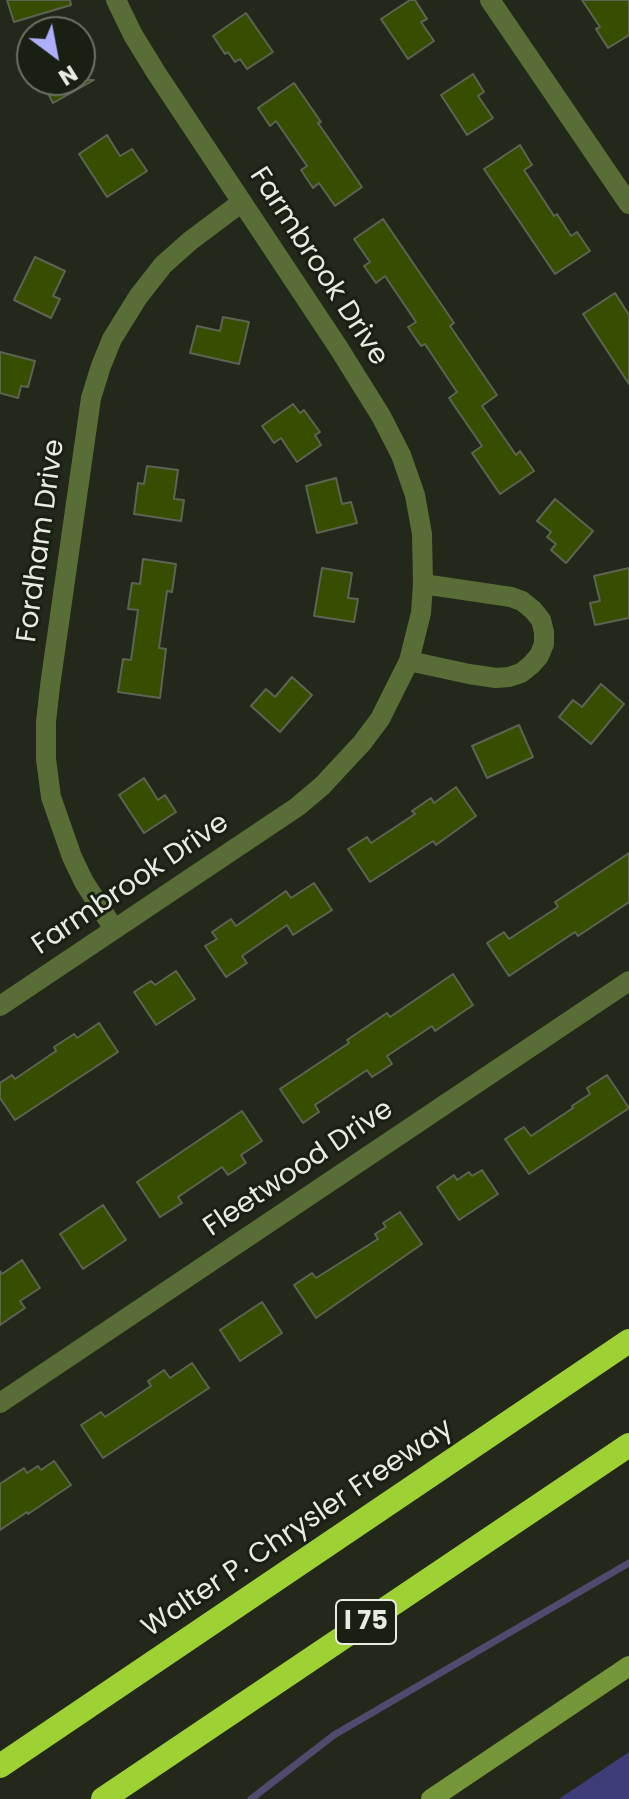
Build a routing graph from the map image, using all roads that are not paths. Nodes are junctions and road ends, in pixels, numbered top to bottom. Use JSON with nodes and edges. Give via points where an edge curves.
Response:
{"nodes":[{"id":1,"x":116,"y":0,"type":"edge"},
{"id":2,"x":490,"y":0,"type":"edge"},
{"id":3,"x":242,"y":202,"type":"junction"},
{"id":4,"x":629,"y":204,"type":"edge"},
{"id":5,"x":423,"y":584,"type":"junction"},
{"id":6,"x":409,"y":661,"type":"junction"},
{"id":7,"x":114,"y":929,"type":"junction"},
{"id":8,"x":629,"y":981,"type":"edge"},
{"id":9,"x":0,"y":1006,"type":"edge"},
{"id":10,"x":629,"y":1341,"type":"edge"},
{"id":11,"x":0,"y":1403,"type":"edge"},
{"id":12,"x":629,"y":1445,"type":"edge"},
{"id":13,"x":629,"y":1666,"type":"edge"},
{"id":14,"x":0,"y":1766,"type":"edge"},
{"id":15,"x":103,"y":1799,"type":"edge"},
{"id":16,"x":431,"y":1799,"type":"edge"}],
"edges":[{"from":1,"to":3,"type":"street","name":"Farmbrook Drive","via":[[157,74]]},
{"from":2,"to":4,"type":"street"},
{"from":3,"to":5,"type":"street","name":"Farmbrook Drive","via":[[345,358],[401,455],[422,534]]},
{"from":3,"to":7,"type":"street","name":"Fordham Drive","via":[[163,265],[138,297],[106,352],[89,411],[50,686],[46,759],[51,797],[72,857]]},
{"from":5,"to":6,"type":"street","name":"Farmbrook Drive"},
{"from":5,"to":6,"type":"street","via":[[522,601],[541,620],[544,644],[531,665],[509,677]]},
{"from":6,"to":7,"type":"street","name":"Farmbrook Drive","via":[[371,731],[322,786]]},
{"from":7,"to":9,"type":"street","name":"Farmbrook Drive"},
{"from":8,"to":11,"type":"street","name":"Fleetwood Drive"},
{"from":10,"to":14,"type":"highway","name":"Walter P. Chrysler Freeway"},
{"from":12,"to":15,"type":"highway","number":"I 75"},
{"from":13,"to":16,"type":"main road"}]}
